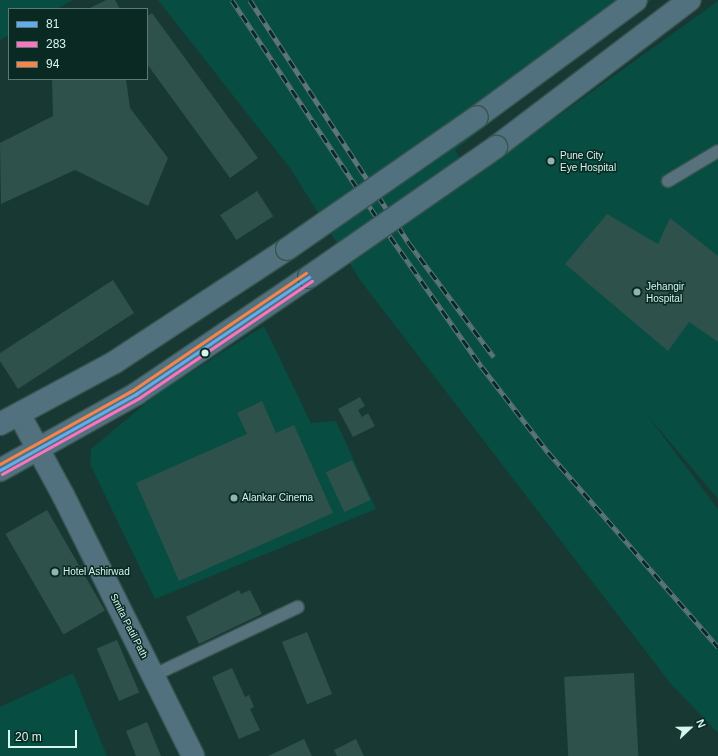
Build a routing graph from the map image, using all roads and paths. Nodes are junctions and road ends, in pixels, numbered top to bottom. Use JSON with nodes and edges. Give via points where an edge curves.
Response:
{"nodes":[{"id":1,"x":636,"y":0,"type":"edge"},
{"id":2,"x":690,"y":0,"type":"edge"},
{"id":3,"x":718,"y":151,"type":"edge"},
{"id":4,"x":668,"y":181,"type":"dead end"},
{"id":5,"x":19,"y":414,"type":"junction"},
{"id":6,"x":0,"y":424,"type":"edge"},
{"id":7,"x":37,"y":449,"type":"junction"},
{"id":8,"x":0,"y":470,"type":"edge"},
{"id":9,"x":298,"y":607,"type":"dead end"},
{"id":10,"x":154,"y":675,"type":"junction"},
{"id":11,"x":193,"y":756,"type":"edge"}],
"edges":[{"from":1,"to":5,"type":"main road","bridge":true,"via":[[478,117],[287,250],[115,362]]},
{"from":2,"to":7,"type":"main road","bridge":true,"via":[[496,147],[309,277],[136,394]]},
{"from":3,"to":4,"type":"lane"},
{"from":5,"to":6,"type":"main road"},
{"from":5,"to":7,"type":"main road","name":"Smita Patil Path"},
{"from":7,"to":8,"type":"main road"},
{"from":7,"to":10,"type":"main road","name":"Smita Patil Path"},
{"from":9,"to":10,"type":"lane"},
{"from":10,"to":11,"type":"main road","name":"Smita Patil Path"}]}
